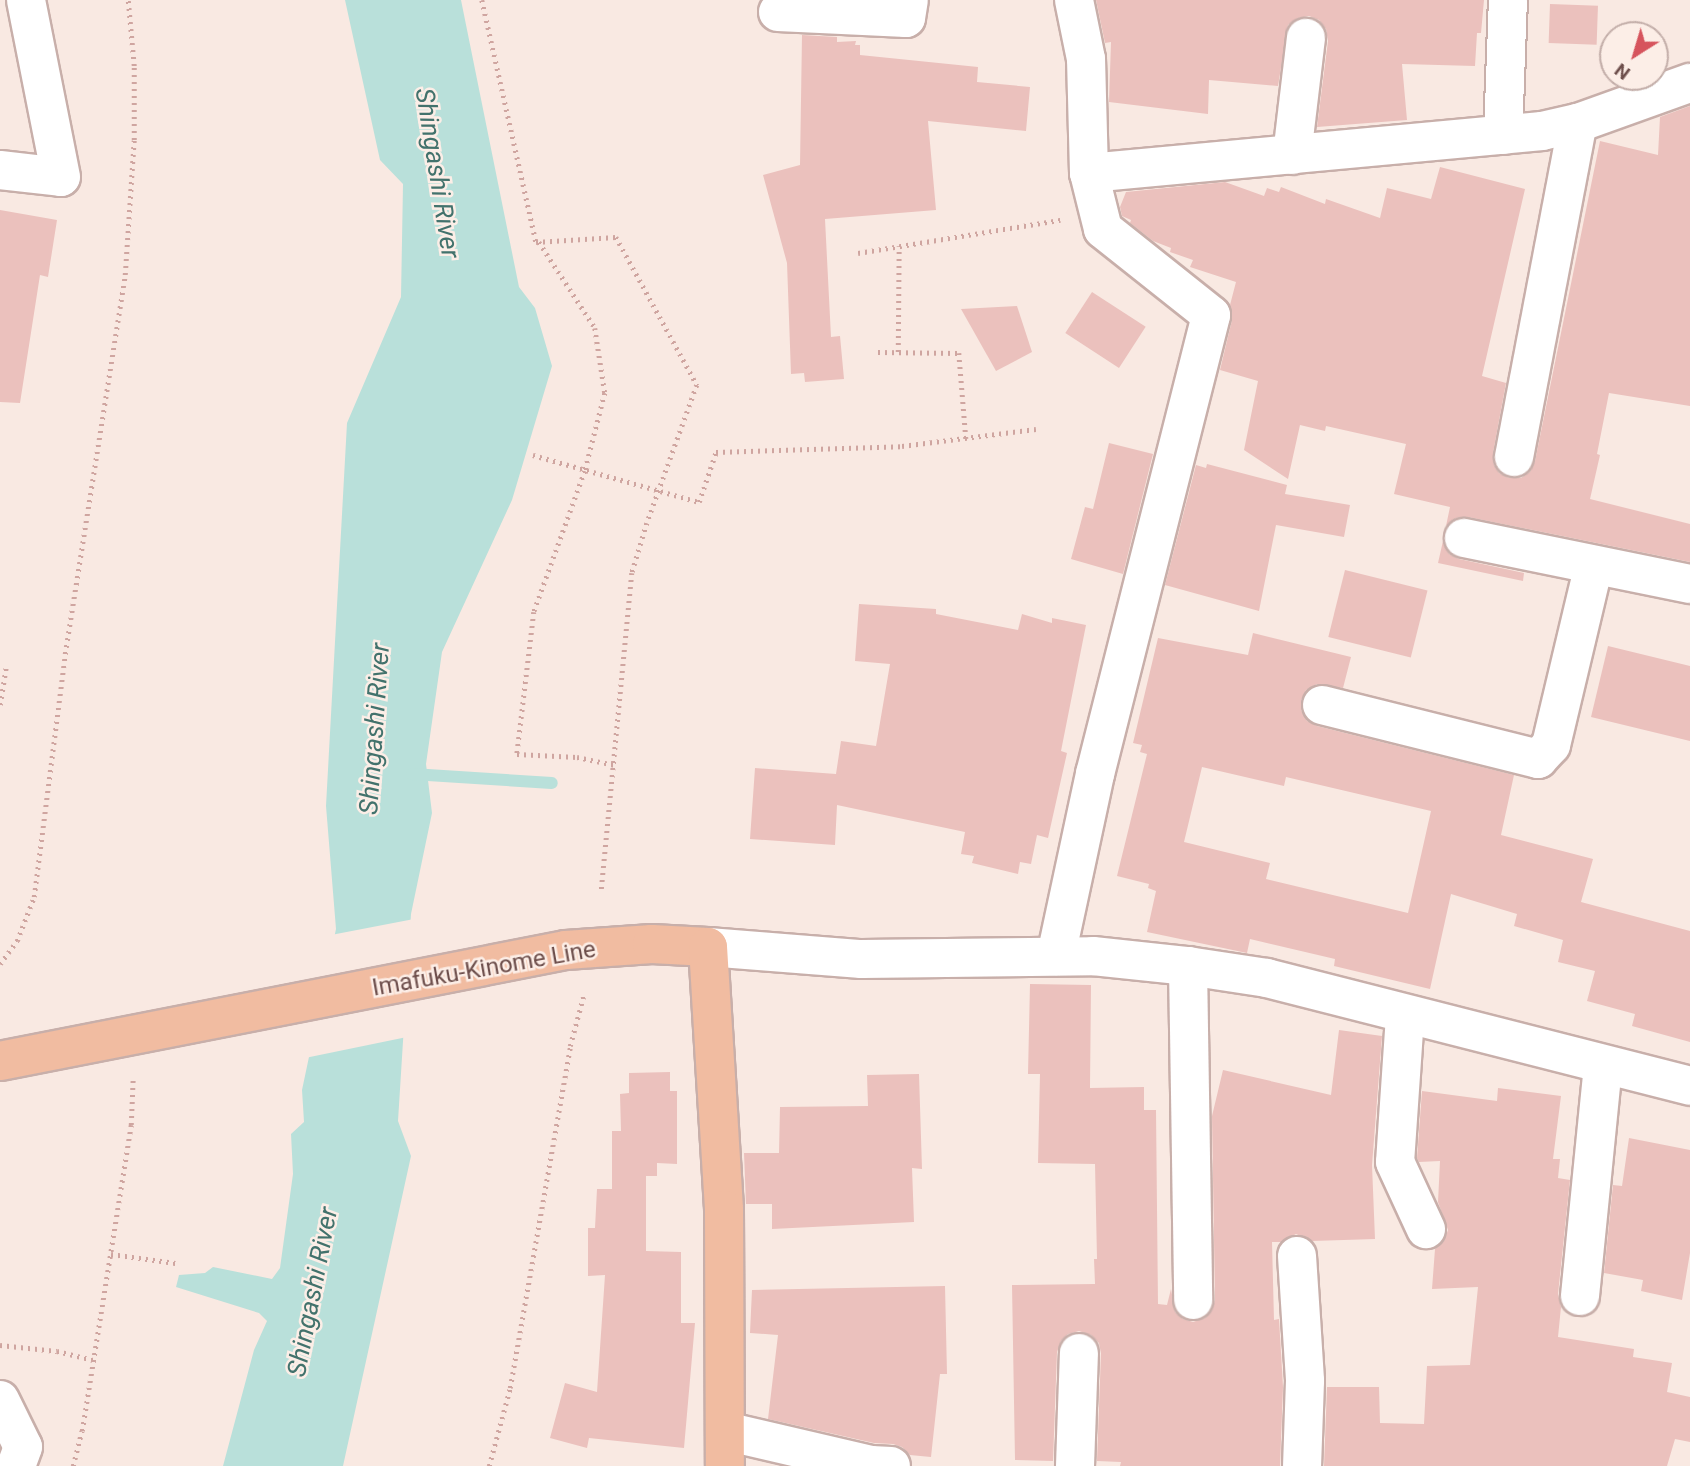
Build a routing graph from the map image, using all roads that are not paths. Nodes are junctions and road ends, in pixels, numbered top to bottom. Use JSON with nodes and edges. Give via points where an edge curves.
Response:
{"nodes":[{"id":1,"x":26,"y":0,"type":"edge"},
{"id":2,"x":909,"y":0,"type":"edge"},
{"id":3,"x":1074,"y":0,"type":"edge"},
{"id":4,"x":1508,"y":0,"type":"edge"},
{"id":5,"x":779,"y":12,"type":"dead end"},
{"id":6,"x":1306,"y":38,"type":"dead end"},
{"id":7,"x":1690,"y":83,"type":"edge"},
{"id":8,"x":1578,"y":123,"type":"junction"},
{"id":9,"x":1503,"y":135,"type":"junction"},
{"id":10,"x":1292,"y":155,"type":"junction"},
{"id":11,"x":0,"y":170,"type":"edge"},
{"id":12,"x":1090,"y":173,"type":"junction"},
{"id":13,"x":1514,"y":457,"type":"dead end"},
{"id":14,"x":1464,"y":538,"type":"dead end"},
{"id":15,"x":1594,"y":565,"type":"junction"},
{"id":16,"x":1690,"y":584,"type":"edge"},
{"id":17,"x":1322,"y":705,"type":"dead end"},
{"id":18,"x":708,"y":947,"type":"junction"},
{"id":19,"x":1056,"y":956,"type":"junction"},
{"id":20,"x":1188,"y":966,"type":"junction"},
{"id":21,"x":1405,"y":1016,"type":"junction"},
{"id":22,"x":0,"y":1061,"type":"edge"},
{"id":23,"x":1602,"y":1065,"type":"junction"},
{"id":24,"x":1690,"y":1086,"type":"edge"},
{"id":25,"x":1426,"y":1229,"type":"dead end"},
{"id":26,"x":1297,"y":1256,"type":"dead end"},
{"id":27,"x":1580,"y":1296,"type":"dead end"},
{"id":28,"x":1193,"y":1300,"type":"dead end"},
{"id":29,"x":1079,"y":1353,"type":"dead end"},
{"id":30,"x":0,"y":1400,"type":"edge"},
{"id":31,"x":725,"y":1448,"type":"edge"},
{"id":32,"x":16,"y":1466,"type":"edge"},
{"id":33,"x":891,"y":1466,"type":"edge"},
{"id":34,"x":1075,"y":1466,"type":"edge"},
{"id":35,"x":1302,"y":1466,"type":"edge"}],
"edges":[{"from":1,"to":11,"type":"street","via":[[61,177]]},
{"from":2,"to":5,"type":"street","via":[[906,18]]},
{"from":3,"to":12,"type":"street","via":[[1086,59]]},
{"from":4,"to":9,"type":"street"},
{"from":6,"to":10,"type":"street"},
{"from":7,"to":8,"type":"street"},
{"from":8,"to":9,"type":"street"},
{"from":8,"to":13,"type":"street"},
{"from":9,"to":10,"type":"street"},
{"from":10,"to":12,"type":"street"},
{"from":12,"to":19,"type":"street","via":[[1103,229],[1210,315],[1095,774]]},
{"from":14,"to":15,"type":"street"},
{"from":15,"to":16,"type":"street"},
{"from":15,"to":17,"type":"street","via":[[1551,745],[1538,759]]},
{"from":18,"to":19,"type":"street","via":[[862,959]]},
{"from":18,"to":22,"type":"main road","name":"Imafuku-Kinome Line","via":[[652,944],[566,950]]},
{"from":18,"to":31,"type":"main road","via":[[724,1210]]},
{"from":19,"to":20,"type":"street"},
{"from":20,"to":21,"type":"street","via":[[1267,978]]},
{"from":20,"to":28,"type":"street"},
{"from":21,"to":23,"type":"street"},
{"from":21,"to":25,"type":"street","via":[[1395,1162]]},
{"from":23,"to":24,"type":"street"},
{"from":23,"to":27,"type":"street"},
{"from":26,"to":35,"type":"street","via":[[1305,1381]]},
{"from":29,"to":34,"type":"street"},
{"from":30,"to":32,"type":"street","via":[[23,1447]]},
{"from":31,"to":33,"type":"street"}]}
